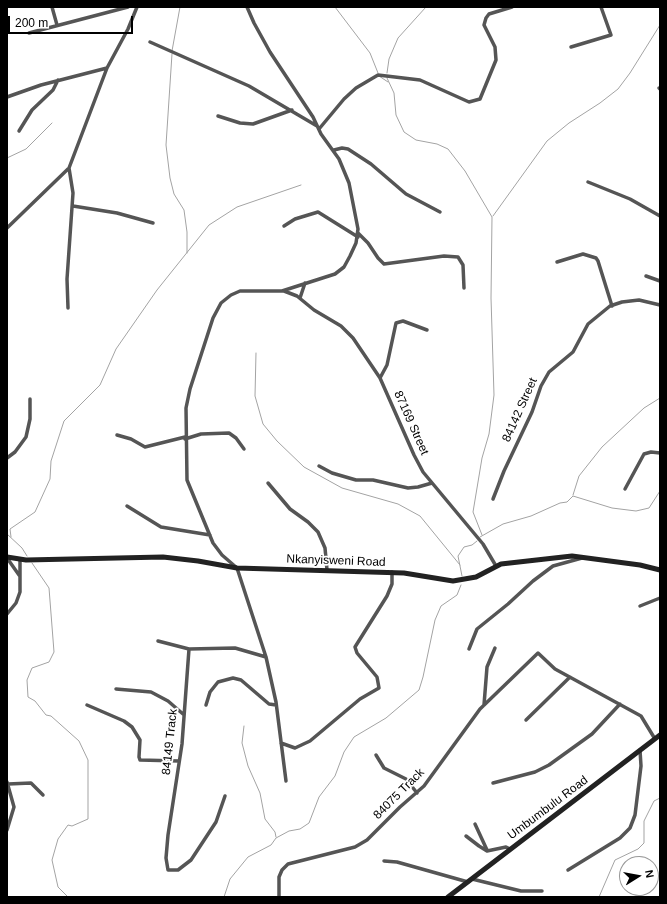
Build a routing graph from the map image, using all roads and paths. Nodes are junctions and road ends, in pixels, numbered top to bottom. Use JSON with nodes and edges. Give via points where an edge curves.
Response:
{"nodes":[{"id":1,"x":52,"y":7,"type":"edge"},
{"id":2,"x":128,"y":7,"type":"edge"},
{"id":3,"x":137,"y":7,"type":"edge"},
{"id":4,"x":247,"y":7,"type":"edge"},
{"id":5,"x":512,"y":7,"type":"edge"},
{"id":6,"x":601,"y":7,"type":"edge"},
{"id":7,"x":57,"y":26,"type":"junction"},
{"id":8,"x":29,"y":33,"type":"dead end"},
{"id":9,"x":150,"y":42,"type":"dead end"},
{"id":10,"x":570,"y":48,"type":"dead end"},
{"id":11,"x":107,"y":68,"type":"junction"},
{"id":12,"x":58,"y":80,"type":"junction"},
{"id":13,"x":7,"y":97,"type":"edge"},
{"id":14,"x":292,"y":110,"type":"junction"},
{"id":15,"x":218,"y":116,"type":"dead end"},
{"id":16,"x":318,"y":128,"type":"junction"},
{"id":17,"x":19,"y":130,"type":"dead end"},
{"id":18,"x":334,"y":150,"type":"junction"},
{"id":19,"x":69,"y":168,"type":"junction"},
{"id":20,"x":588,"y":182,"type":"dead end"},
{"id":21,"x":73,"y":206,"type":"junction"},
{"id":22,"x":440,"y":212,"type":"dead end"},
{"id":23,"x":660,"y":216,"type":"edge"},
{"id":24,"x":153,"y":223,"type":"dead end"},
{"id":25,"x":284,"y":226,"type":"dead end"},
{"id":26,"x":7,"y":228,"type":"edge"},
{"id":27,"x":358,"y":235,"type":"junction"},
{"id":28,"x":557,"y":262,"type":"dead end"},
{"id":29,"x":646,"y":276,"type":"dead end"},
{"id":30,"x":660,"y":281,"type":"edge"},
{"id":31,"x":305,"y":283,"type":"junction"},
{"id":32,"x":464,"y":288,"type":"dead end"},
{"id":33,"x":282,"y":291,"type":"junction"},
{"id":34,"x":300,"y":298,"type":"junction"},
{"id":35,"x":660,"y":305,"type":"edge"},
{"id":36,"x":612,"y":306,"type":"junction"},
{"id":37,"x":68,"y":308,"type":"dead end"},
{"id":38,"x":427,"y":330,"type":"dead end"},
{"id":39,"x":380,"y":378,"type":"junction"},
{"id":40,"x":30,"y":398,"type":"dead end"},
{"id":41,"x":117,"y":435,"type":"dead end"},
{"id":42,"x":185,"y":438,"type":"junction"},
{"id":43,"x":244,"y":449,"type":"dead end"},
{"id":44,"x":660,"y":453,"type":"edge"},
{"id":45,"x":7,"y":458,"type":"edge"},
{"id":46,"x":318,"y":466,"type":"dead end"},
{"id":47,"x":268,"y":483,"type":"dead end"},
{"id":48,"x":432,"y":483,"type":"junction"},
{"id":49,"x":625,"y":489,"type":"dead end"},
{"id":50,"x":493,"y":499,"type":"dead end"},
{"id":51,"x":127,"y":506,"type":"dead end"},
{"id":52,"x":210,"y":535,"type":"junction"},
{"id":53,"x":583,"y":557,"type":"junction"},
{"id":54,"x":7,"y":558,"type":"edge"},
{"id":55,"x":20,"y":559,"type":"junction"},
{"id":56,"x":496,"y":566,"type":"junction"},
{"id":57,"x":237,"y":568,"type":"junction"},
{"id":58,"x":327,"y":570,"type":"junction"},
{"id":59,"x":660,"y":570,"type":"edge"},
{"id":60,"x":392,"y":572,"type":"junction"},
{"id":61,"x":20,"y":576,"type":"junction"},
{"id":62,"x":660,"y":598,"type":"edge"},
{"id":63,"x":640,"y":606,"type":"dead end"},
{"id":64,"x":7,"y":614,"type":"edge"},
{"id":65,"x":158,"y":641,"type":"dead end"},
{"id":66,"x":495,"y":648,"type":"dead end"},
{"id":67,"x":189,"y":649,"type":"junction"},
{"id":68,"x":469,"y":649,"type":"dead end"},
{"id":69,"x":266,"y":657,"type":"junction"},
{"id":70,"x":570,"y":677,"type":"junction"},
{"id":71,"x":116,"y":689,"type":"dead end"},
{"id":72,"x":620,"y":704,"type":"junction"},
{"id":73,"x":87,"y":705,"type":"dead end"},
{"id":74,"x":206,"y":705,"type":"dead end"},
{"id":75,"x":276,"y":705,"type":"junction"},
{"id":76,"x":484,"y":705,"type":"junction"},
{"id":77,"x":183,"y":714,"type":"junction"},
{"id":78,"x":526,"y":720,"type":"dead end"},
{"id":79,"x":660,"y":736,"type":"edge"},
{"id":80,"x":655,"y":739,"type":"junction"},
{"id":81,"x":281,"y":743,"type":"junction"},
{"id":82,"x":640,"y":750,"type":"junction"},
{"id":83,"x":376,"y":755,"type":"dead end"},
{"id":84,"x":179,"y":761,"type":"junction"},
{"id":85,"x":286,"y":781,"type":"dead end"},
{"id":86,"x":7,"y":783,"type":"edge"},
{"id":87,"x":493,"y":784,"type":"dead end"},
{"id":88,"x":417,"y":793,"type":"junction"},
{"id":89,"x":42,"y":795,"type":"dead end"},
{"id":90,"x":225,"y":796,"type":"dead end"},
{"id":91,"x":475,"y":824,"type":"dead end"},
{"id":92,"x":7,"y":830,"type":"edge"},
{"id":93,"x":466,"y":836,"type":"dead end"},
{"id":94,"x":510,"y":850,"type":"junction"},
{"id":95,"x":487,"y":851,"type":"junction"},
{"id":96,"x":384,"y":861,"type":"dead end"},
{"id":97,"x":568,"y":870,"type":"dead end"},
{"id":98,"x":470,"y":880,"type":"junction"},
{"id":99,"x":542,"y":892,"type":"dead end"},
{"id":100,"x":279,"y":897,"type":"edge"},
{"id":101,"x":448,"y":897,"type":"edge"}],
"edges":[{"from":1,"to":7,"type":"street"},
{"from":2,"to":7,"type":"street"},
{"from":3,"to":11,"type":"street"},
{"from":4,"to":16,"type":"street","via":[[270,52]]},
{"from":5,"to":16,"type":"street","via":[[489,14],[486,18],[484,25],[495,47],[496,60],[480,99],[469,102],[420,80],[378,75],[356,88]]},
{"from":6,"to":10,"type":"street","via":[[611,35]]},
{"from":7,"to":8,"type":"street"},
{"from":9,"to":14,"type":"street","via":[[249,86]]},
{"from":11,"to":12,"type":"street"},
{"from":11,"to":19,"type":"street"},
{"from":12,"to":13,"type":"street"},
{"from":12,"to":17,"type":"street","via":[[53,90],[32,110]]},
{"from":14,"to":15,"type":"street","via":[[253,124],[240,124]]},
{"from":14,"to":16,"type":"street"},
{"from":16,"to":18,"type":"street"},
{"from":18,"to":22,"type":"street","via":[[348,149],[371,164],[406,194]]},
{"from":18,"to":27,"type":"street","via":[[349,183]]},
{"from":19,"to":21,"type":"street","via":[[73,183]]},
{"from":19,"to":26,"type":"street"},
{"from":20,"to":23,"type":"street","via":[[630,199]]},
{"from":21,"to":24,"type":"street","via":[[117,213]]},
{"from":21,"to":37,"type":"street","via":[[67,279]]},
{"from":25,"to":27,"type":"street","via":[[294,219],[318,212]]},
{"from":27,"to":31,"type":"street","via":[[342,269],[335,274]]},
{"from":27,"to":32,"type":"street","via":[[368,243],[384,264],[444,256],[458,257],[464,265]]},
{"from":28,"to":36,"type":"street","via":[[583,254],[596,258]]},
{"from":29,"to":30,"type":"street"},
{"from":31,"to":33,"type":"street"},
{"from":31,"to":34,"type":"street"},
{"from":33,"to":34,"type":"street","name":"87169 Street"},
{"from":33,"to":42,"type":"street","via":[[240,291],[226,298],[218,308],[187,400]]},
{"from":34,"to":39,"type":"street","name":"87169 Street","via":[[314,310],[344,328]]},
{"from":35,"to":36,"type":"street","name":"84142 Street","via":[[639,300]]},
{"from":36,"to":50,"type":"street","name":"84142 Street","via":[[588,324],[573,352],[545,378]]},
{"from":38,"to":39,"type":"street","via":[[403,322],[396,323],[388,360]]},
{"from":39,"to":48,"type":"street","name":"87169 Street","via":[[414,455]]},
{"from":40,"to":45,"type":"street","via":[[30,419],[26,437]]},
{"from":41,"to":42,"type":"street","via":[[147,447]]},
{"from":42,"to":43,"type":"street","via":[[207,433],[229,434],[236,438]]},
{"from":42,"to":52,"type":"street","via":[[187,480]]},
{"from":44,"to":49,"type":"street","via":[[644,454]]},
{"from":46,"to":48,"type":"street","via":[[356,480],[373,480],[408,488]]},
{"from":47,"to":58,"type":"street","via":[[290,509],[318,532],[326,548]]},
{"from":48,"to":56,"type":"street","name":"87169 Street","via":[[480,540]]},
{"from":51,"to":52,"type":"street","via":[[161,527]]},
{"from":52,"to":57,"type":"street","via":[[218,550]]},
{"from":53,"to":56,"type":"street","name":"Nkanyisweni Road","via":[[561,557]]},
{"from":53,"to":59,"type":"street","name":"Nkanyisweni Road"},
{"from":53,"to":68,"type":"street","via":[[554,566],[538,576],[477,629]]},
{"from":54,"to":55,"type":"street","name":"Nkanyisweni Road"},
{"from":54,"to":61,"type":"street"},
{"from":55,"to":57,"type":"street","name":"Nkanyisweni Road","via":[[163,557]]},
{"from":55,"to":61,"type":"street"},
{"from":56,"to":60,"type":"street","name":"Nkanyisweni Road","via":[[476,577],[458,581]]},
{"from":57,"to":58,"type":"street","name":"Nkanyisweni Road"},
{"from":57,"to":69,"type":"street"},
{"from":58,"to":60,"type":"street","name":"Nkanyisweni Road"},
{"from":60,"to":81,"type":"street","via":[[392,584],[387,596],[355,647],[356,654],[377,677],[379,688],[360,699],[310,742],[295,748]]},
{"from":61,"to":64,"type":"street","via":[[19,598]]},
{"from":62,"to":63,"type":"street"},
{"from":65,"to":67,"type":"street"},
{"from":66,"to":76,"type":"street","via":[[487,667]]},
{"from":67,"to":69,"type":"street","via":[[235,648]]},
{"from":67,"to":77,"type":"street","name":"84149 Track"},
{"from":69,"to":75,"type":"street"},
{"from":70,"to":72,"type":"street"},
{"from":70,"to":76,"type":"street","name":"84075 Track","via":[[555,670],[538,653]]},
{"from":70,"to":78,"type":"street"},
{"from":71,"to":77,"type":"street","via":[[151,692],[168,701]]},
{"from":72,"to":80,"type":"street","via":[[641,716]]},
{"from":72,"to":87,"type":"street","via":[[592,734],[546,767]]},
{"from":73,"to":84,"type":"street","via":[[132,727],[140,740],[140,760]]},
{"from":74,"to":75,"type":"street","via":[[210,692],[218,682],[233,678],[241,680],[269,704]]},
{"from":75,"to":81,"type":"street"},
{"from":76,"to":88,"type":"street","name":"84075 Track"},
{"from":77,"to":84,"type":"street","name":"84149 Track"},
{"from":79,"to":80,"type":"street","name":"Umbumbulu Road"},
{"from":80,"to":82,"type":"street","name":"Umbumbulu Road"},
{"from":81,"to":85,"type":"street"},
{"from":82,"to":94,"type":"street","name":"Umbumbulu Road"},
{"from":82,"to":97,"type":"street","via":[[641,766],[630,828],[620,838]]},
{"from":83,"to":88,"type":"street","via":[[384,768],[406,779]]},
{"from":84,"to":90,"type":"street","name":"84149 Track","via":[[168,836],[168,870],[178,870],[191,860],[216,822]]},
{"from":86,"to":89,"type":"street","via":[[31,783]]},
{"from":86,"to":92,"type":"street","via":[[14,807]]},
{"from":88,"to":100,"type":"street","name":"84075 Track","via":[[362,844],[288,864],[279,877]]},
{"from":91,"to":95,"type":"street"},
{"from":93,"to":95,"type":"street"},
{"from":94,"to":95,"type":"street","via":[[506,847]]},
{"from":94,"to":98,"type":"street","name":"Umbumbulu Road"},
{"from":96,"to":98,"type":"street"},
{"from":98,"to":99,"type":"street","via":[[521,891]]},
{"from":98,"to":101,"type":"street","name":"Umbumbulu Road"}]}
